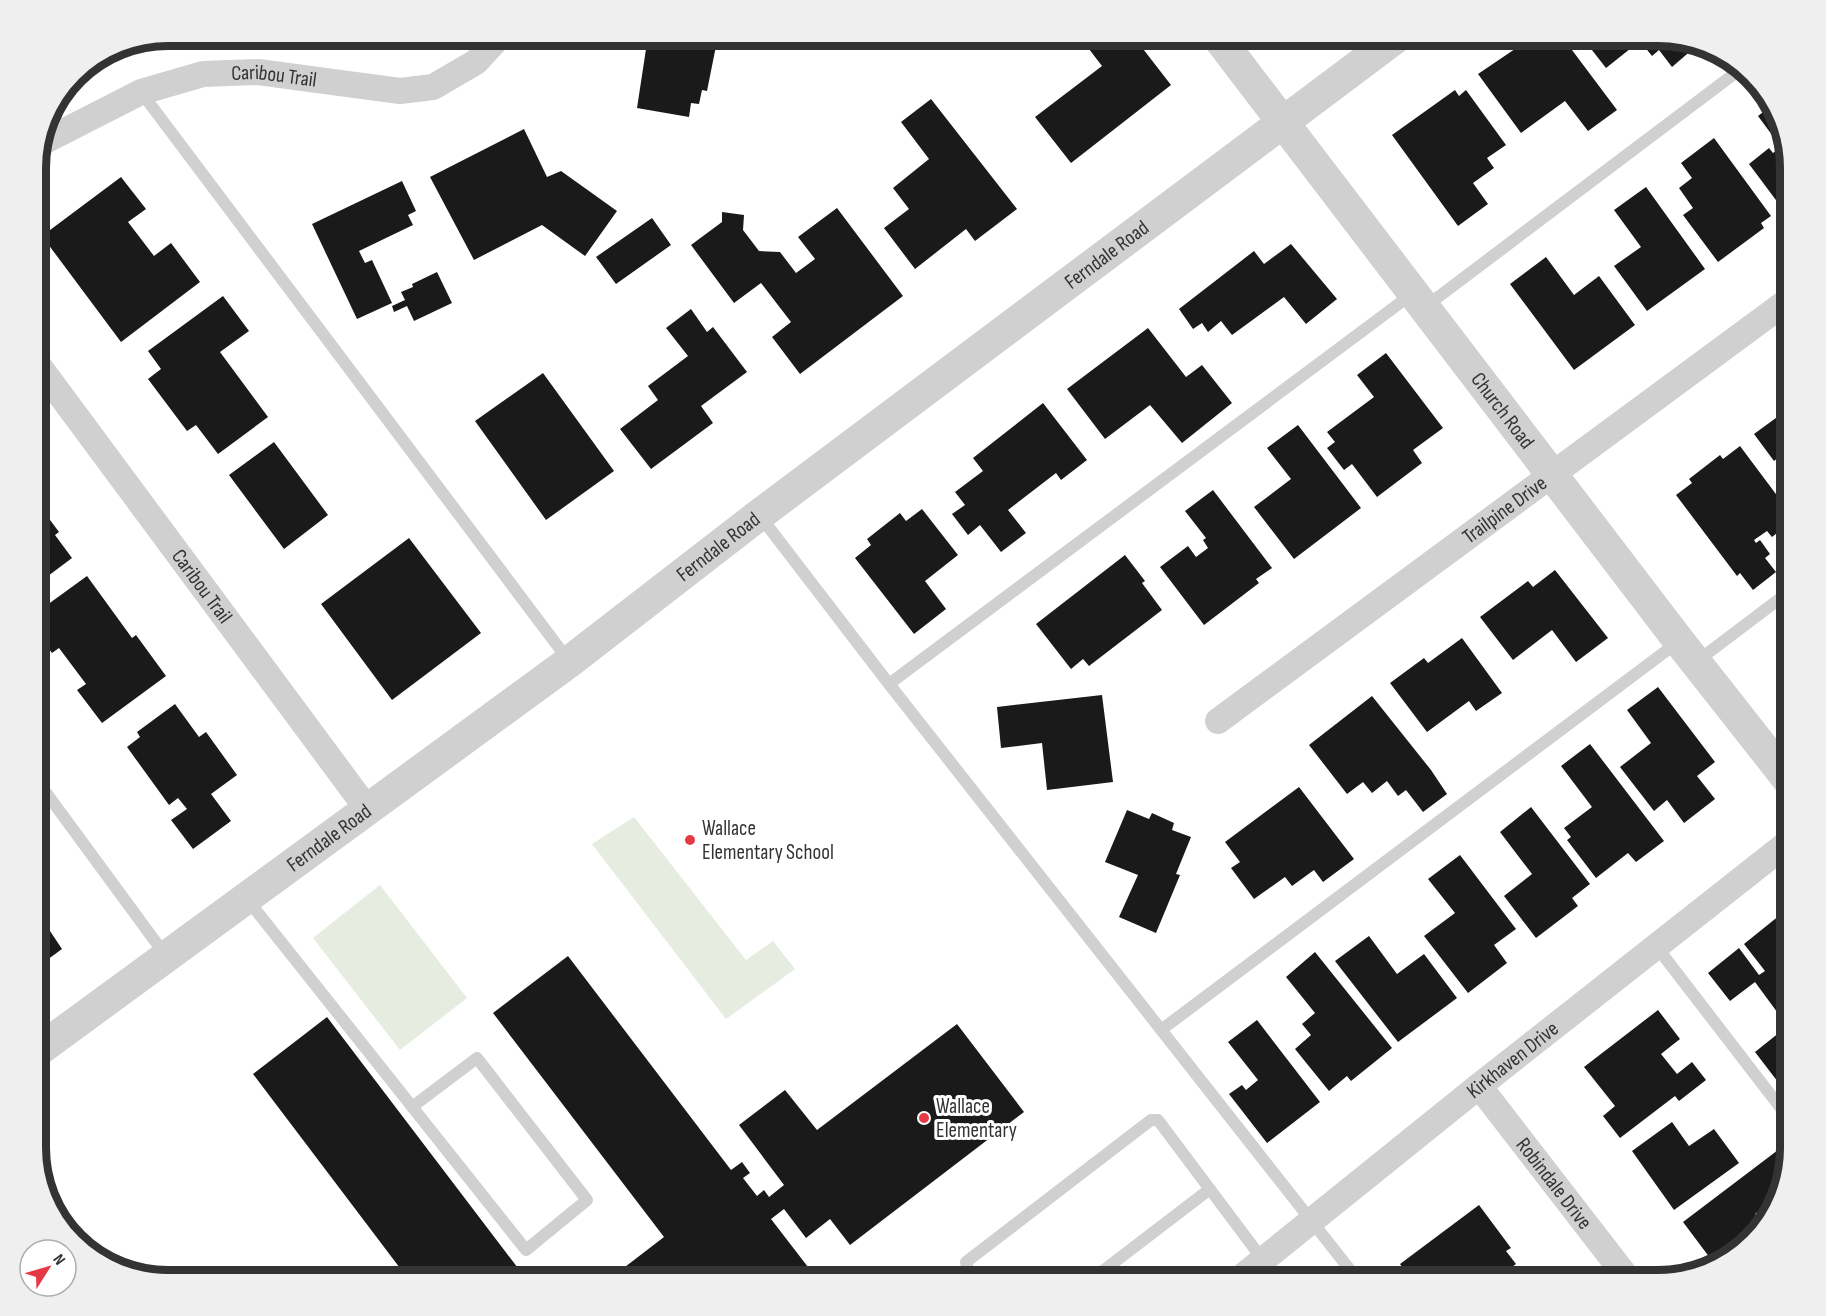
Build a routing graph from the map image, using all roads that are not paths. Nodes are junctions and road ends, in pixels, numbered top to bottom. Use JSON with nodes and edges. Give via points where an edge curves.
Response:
{"nodes":[{"id":1,"x":491,"y":46,"type":"edge"},
{"id":2,"x":1225,"y":46,"type":"edge"},
{"id":3,"x":1384,"y":46,"type":"edge"},
{"id":4,"x":1734,"y":74,"type":"edge"},
{"id":5,"x":141,"y":92,"type":"junction"},
{"id":6,"x":1283,"y":121,"type":"junction"},
{"id":7,"x":51,"y":138,"type":"edge"},
{"id":8,"x":1419,"y":299,"type":"junction"},
{"id":9,"x":1780,"y":305,"type":"edge"},
{"id":10,"x":47,"y":377,"type":"edge"},
{"id":11,"x":1552,"y":474,"type":"junction"},
{"id":12,"x":759,"y":515,"type":"junction"},
{"id":13,"x":1780,"y":597,"type":"edge"},
{"id":14,"x":1688,"y":651,"type":"junction"},
{"id":15,"x":569,"y":662,"type":"junction"},
{"id":16,"x":888,"y":684,"type":"junction"},
{"id":17,"x":1218,"y":721,"type":"dead end"},
{"id":18,"x":1780,"y":769,"type":"edge"},
{"id":19,"x":47,"y":794,"type":"edge"},
{"id":20,"x":368,"y":810,"type":"junction"},
{"id":21,"x":1780,"y":849,"type":"edge"},
{"id":22,"x":247,"y":899,"type":"junction"},
{"id":23,"x":1656,"y":946,"type":"junction"},
{"id":24,"x":166,"y":956,"type":"junction"},
{"id":25,"x":1161,"y":1030,"type":"junction"},
{"id":26,"x":47,"y":1044,"type":"edge"},
{"id":27,"x":1479,"y":1086,"type":"junction"},
{"id":28,"x":411,"y":1107,"type":"junction"},
{"id":29,"x":1780,"y":1107,"type":"edge"},
{"id":30,"x":1210,"y":1189,"type":"junction"},
{"id":31,"x":1312,"y":1220,"type":"junction"},
{"id":32,"x":1263,"y":1260,"type":"junction"},
{"id":33,"x":969,"y":1270,"type":"edge"},
{"id":34,"x":1104,"y":1270,"type":"edge"},
{"id":35,"x":1250,"y":1270,"type":"edge"},
{"id":36,"x":1350,"y":1270,"type":"edge"},
{"id":37,"x":1621,"y":1270,"type":"edge"}],
"edges":[{"from":1,"to":5,"type":"street","name":"Caribou Trail","via":[[476,62],[434,87],[400,91],[258,72],[203,74]]},
{"from":2,"to":6,"type":"street","name":"Church Road"},
{"from":3,"to":6,"type":"street","name":"Ferndale Road"},
{"from":4,"to":8,"type":"lane"},
{"from":5,"to":7,"type":"street","name":"Caribou Trail"},
{"from":5,"to":15,"type":"lane"},
{"from":6,"to":8,"type":"street","name":"Church Road"},
{"from":6,"to":12,"type":"street","name":"Ferndale Road"},
{"from":8,"to":11,"type":"street","name":"Church Road"},
{"from":8,"to":16,"type":"lane","via":[[1367,329]]},
{"from":9,"to":11,"type":"street","name":"Trailpine Drive"},
{"from":10,"to":20,"type":"street","name":"Caribou Trail"},
{"from":11,"to":14,"type":"street","name":"Church Road"},
{"from":11,"to":17,"type":"street","name":"Trailpine Drive"},
{"from":12,"to":15,"type":"street","name":"Ferndale Road"},
{"from":12,"to":16,"type":"lane"},
{"from":13,"to":14,"type":"lane"},
{"from":14,"to":18,"type":"street","name":"Church Road"},
{"from":14,"to":25,"type":"lane"},
{"from":15,"to":20,"type":"street","name":"Ferndale Road"},
{"from":16,"to":25,"type":"lane"},
{"from":19,"to":24,"type":"lane"},
{"from":20,"to":22,"type":"street","name":"Ferndale Road"},
{"from":21,"to":23,"type":"street","name":"Kirkhaven Drive"},
{"from":22,"to":24,"type":"street","name":"Ferndale Road"},
{"from":22,"to":28,"type":"lane"},
{"from":23,"to":27,"type":"street","name":"Kirkhaven Drive"},
{"from":23,"to":29,"type":"lane"},
{"from":24,"to":26,"type":"street","name":"Ferndale Road"},
{"from":25,"to":31,"type":"lane"},
{"from":27,"to":31,"type":"street","name":"Kirkhaven Drive"},
{"from":27,"to":37,"type":"street","name":"Robindale Drive"},
{"from":28,"to":28,"type":"lane","via":[[526,1250],[587,1200],[477,1058]]},
{"from":30,"to":32,"type":"lane"},
{"from":30,"to":33,"type":"lane","via":[[1158,1120],[1150,1120],[966,1262]]},
{"from":30,"to":34,"type":"lane"},
{"from":31,"to":32,"type":"street","name":"Kirkhaven Drive"},
{"from":31,"to":36,"type":"lane"},
{"from":32,"to":35,"type":"street","name":"Kirkhaven Drive"}]}
